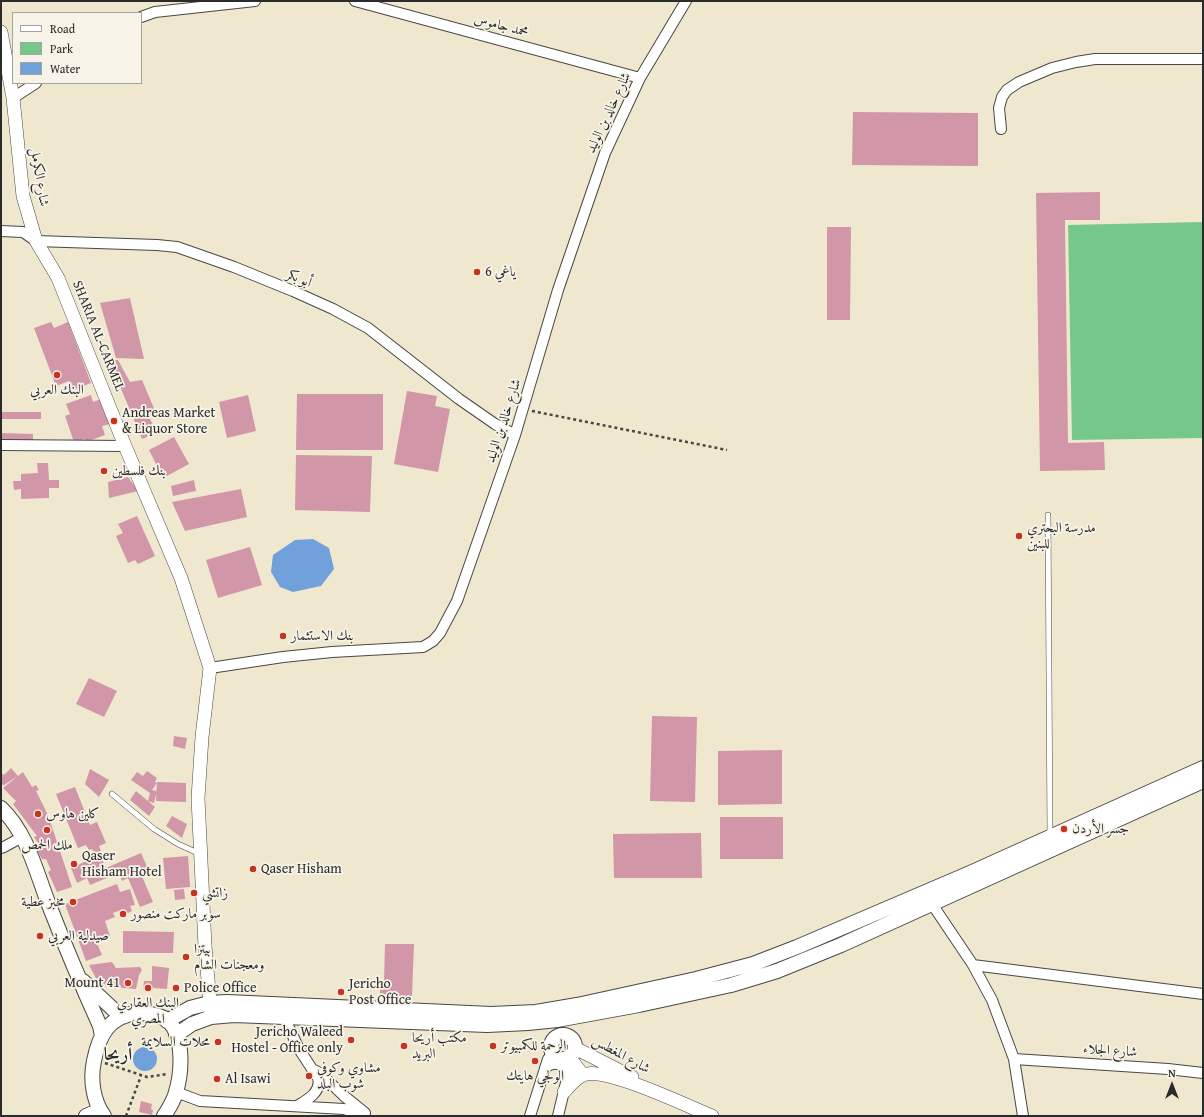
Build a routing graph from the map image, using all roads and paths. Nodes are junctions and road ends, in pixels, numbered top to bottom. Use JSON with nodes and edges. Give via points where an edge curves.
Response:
{"nodes":[{"id":1,"x":255,"y":1,"type":"edge"},
{"id":2,"x":355,"y":1,"type":"edge"},
{"id":3,"x":686,"y":1,"type":"edge"},
{"id":4,"x":142,"y":17,"type":"edge"},
{"id":5,"x":1,"y":32,"type":"edge"},
{"id":6,"x":1203,"y":59,"type":"edge"},
{"id":7,"x":640,"y":78,"type":"junction"},
{"id":8,"x":34,"y":84,"type":"edge"},
{"id":9,"x":13,"y":98,"type":"junction"},
{"id":10,"x":1001,"y":129,"type":"dead end"},
{"id":11,"x":1,"y":230,"type":"edge"},
{"id":12,"x":36,"y":241,"type":"junction"},
{"id":13,"x":524,"y":409,"type":"junction"},
{"id":14,"x":515,"y":435,"type":"junction"},
{"id":15,"x":1,"y":445,"type":"edge"},
{"id":16,"x":125,"y":446,"type":"junction"},
{"id":17,"x":727,"y":450,"type":"dead end"},
{"id":18,"x":1048,"y":514,"type":"dead end"},
{"id":19,"x":210,"y":668,"type":"junction"},
{"id":20,"x":1203,"y":768,"type":"edge"},
{"id":21,"x":1203,"y":781,"type":"edge"},
{"id":22,"x":112,"y":794,"type":"dead end"},
{"id":23,"x":1,"y":808,"type":"edge"},
{"id":24,"x":22,"y":837,"type":"junction"},
{"id":25,"x":1050,"y":837,"type":"junction"},
{"id":26,"x":1,"y":848,"type":"edge"},
{"id":27,"x":201,"y":854,"type":"junction"},
{"id":28,"x":932,"y":904,"type":"junction"},
{"id":29,"x":973,"y":965,"type":"junction"},
{"id":30,"x":78,"y":976,"type":"junction"},
{"id":31,"x":1203,"y":994,"type":"edge"},
{"id":32,"x":209,"y":1003,"type":"junction"},
{"id":33,"x":272,"y":1004,"type":"junction"},
{"id":34,"x":556,"y":1014,"type":"junction"},
{"id":35,"x":125,"y":1016,"type":"junction"},
{"id":36,"x":211,"y":1017,"type":"junction"},
{"id":37,"x":284,"y":1018,"type":"junction"},
{"id":38,"x":167,"y":1021,"type":"junction"},
{"id":39,"x":176,"y":1035,"type":"junction"},
{"id":40,"x":102,"y":1036,"type":"junction"},
{"id":41,"x":560,"y":1036,"type":"junction"},
{"id":42,"x":553,"y":1054,"type":"junction"},
{"id":43,"x":570,"y":1054,"type":"junction"},
{"id":44,"x":94,"y":1058,"type":"junction"},
{"id":45,"x":1014,"y":1059,"type":"junction"},
{"id":46,"x":545,"y":1068,"type":"junction"},
{"id":47,"x":312,"y":1069,"type":"junction"},
{"id":48,"x":180,"y":1072,"type":"junction"},
{"id":49,"x":1203,"y":1073,"type":"edge"},
{"id":50,"x":584,"y":1075,"type":"junction"},
{"id":51,"x":141,"y":1076,"type":"junction"},
{"id":52,"x":568,"y":1076,"type":"junction"},
{"id":53,"x":651,"y":1091,"type":"junction"},
{"id":54,"x":176,"y":1092,"type":"junction"},
{"id":55,"x":564,"y":1092,"type":"junction"},
{"id":56,"x":298,"y":1106,"type":"junction"},
{"id":57,"x":102,"y":1113,"type":"edge"},
{"id":58,"x":86,"y":1116,"type":"edge"},
{"id":59,"x":126,"y":1116,"type":"edge"},
{"id":60,"x":164,"y":1116,"type":"edge"},
{"id":61,"x":364,"y":1116,"type":"edge"},
{"id":62,"x":368,"y":1116,"type":"edge"},
{"id":63,"x":530,"y":1116,"type":"edge"},
{"id":64,"x":558,"y":1116,"type":"edge"},
{"id":65,"x":712,"y":1116,"type":"edge"},
{"id":66,"x":1023,"y":1116,"type":"edge"}],
"edges":[{"from":1,"to":4,"type":"street","via":[[156,12]]},
{"from":2,"to":7,"type":"street","name":"محمد جاموس"},
{"from":3,"to":7,"type":"street","name":"شارع خالد بن الوليد"},
{"from":5,"to":9,"type":"street","name":"شارع الكرمل"},
{"from":6,"to":10,"type":"street","via":[[1095,59],[1052,68],[1019,82],[1002,97],[999,108]]},
{"from":7,"to":13,"type":"street","name":"شارع خالد بن الوليد","via":[[605,152],[583,214]]},
{"from":8,"to":9,"type":"street"},
{"from":9,"to":12,"type":"street","name":"شارع الكرمل","via":[[23,196]]},
{"from":11,"to":12,"type":"street","via":[[23,232]]},
{"from":12,"to":14,"type":"street","name":"أبو بكر","via":[[177,247],[234,267],[333,309],[368,328],[459,399]]},
{"from":12,"to":16,"type":"street","name":"SHARIA AL-CARMEL","via":[[58,278]]},
{"from":13,"to":14,"type":"street","name":"شارع خالد بن الوليد"},
{"from":13,"to":17,"type":"path"},
{"from":14,"to":19,"type":"street","name":"شارع خالد بن الوليد","via":[[457,601],[433,641],[423,646],[283,657]]},
{"from":15,"to":16,"type":"street"},
{"from":16,"to":19,"type":"street","name":"SHARIA AL-CARMEL","via":[[181,578]]},
{"from":18,"to":25,"type":"lane"},
{"from":19,"to":27,"type":"street","via":[[198,798]]},
{"from":20,"to":25,"type":"main road"},
{"from":21,"to":28,"type":"main road"},
{"from":22,"to":27,"type":"lane","via":[[154,829]]},
{"from":23,"to":24,"type":"main road"},
{"from":24,"to":26,"type":"street"},
{"from":24,"to":30,"type":"main road"},
{"from":25,"to":34,"type":"main road","via":[[753,964]]},
{"from":27,"to":32,"type":"street"},
{"from":28,"to":29,"type":"street"},
{"from":28,"to":34,"type":"main road","via":[[777,971],[730,985],[639,1005]]},
{"from":29,"to":31,"type":"street"},
{"from":29,"to":45,"type":"street","via":[[992,1000]]},
{"from":30,"to":35,"type":"main road","via":[[115,1011]]},
{"from":30,"to":40,"type":"main road"},
{"from":32,"to":33,"type":"main road"},
{"from":32,"to":36,"type":"street"},
{"from":32,"to":38,"type":"main road","via":[[190,1008]]},
{"from":33,"to":34,"type":"main road","via":[[491,1014]]},
{"from":33,"to":37,"type":"street"},
{"from":34,"to":37,"type":"main road","via":[[528,1023],[488,1025]]},
{"from":34,"to":41,"type":"main road"},
{"from":35,"to":38,"type":"main road","via":[[141,1013]]},
{"from":35,"to":40,"type":"main road","via":[[110,1023]]},
{"from":36,"to":37,"type":"main road","via":[[234,1015]]},
{"from":36,"to":39,"type":"main road","via":[[192,1024]]},
{"from":37,"to":47,"type":"street"},
{"from":38,"to":39,"type":"main road"},
{"from":39,"to":48,"type":"main road","via":[[181,1052]]},
{"from":40,"to":44,"type":"main road"},
{"from":41,"to":42,"type":"main road","via":[[551,1044]]},
{"from":41,"to":43,"type":"main road","via":[[570,1038],[573,1042]]},
{"from":42,"to":43,"type":"main road","via":[[564,1059]]},
{"from":42,"to":46,"type":"street"},
{"from":43,"to":50,"type":"street"},
{"from":43,"to":52,"type":"street"},
{"from":43,"to":53,"type":"street","name":"شارع المغطس","via":[[629,1075]]},
{"from":44,"to":51,"type":"path"},
{"from":44,"to":57,"type":"main road","via":[[95,1098]]},
{"from":45,"to":49,"type":"street","name":"شارع الجلاء"},
{"from":45,"to":66,"type":"street"},
{"from":46,"to":52,"type":"street","via":[[557,1064],[565,1068]]},
{"from":46,"to":63,"type":"street"},
{"from":47,"to":56,"type":"street","via":[[318,1078],[318,1086],[308,1100]]},
{"from":47,"to":62,"type":"street","via":[[320,1073]]},
{"from":48,"to":51,"type":"path"},
{"from":48,"to":54,"type":"main road"},
{"from":50,"to":53,"type":"street","name":"شارع المغطس","via":[[602,1074]]},
{"from":50,"to":55,"type":"street"},
{"from":51,"to":59,"type":"path"},
{"from":52,"to":55,"type":"street"},
{"from":53,"to":65,"type":"street","name":"شارع المغطس"},
{"from":54,"to":56,"type":"street","via":[[200,1101]]},
{"from":54,"to":60,"type":"main road"},
{"from":55,"to":64,"type":"street"},
{"from":56,"to":61,"type":"street","via":[[344,1108]]},
{"from":57,"to":58,"type":"main road"}]}
